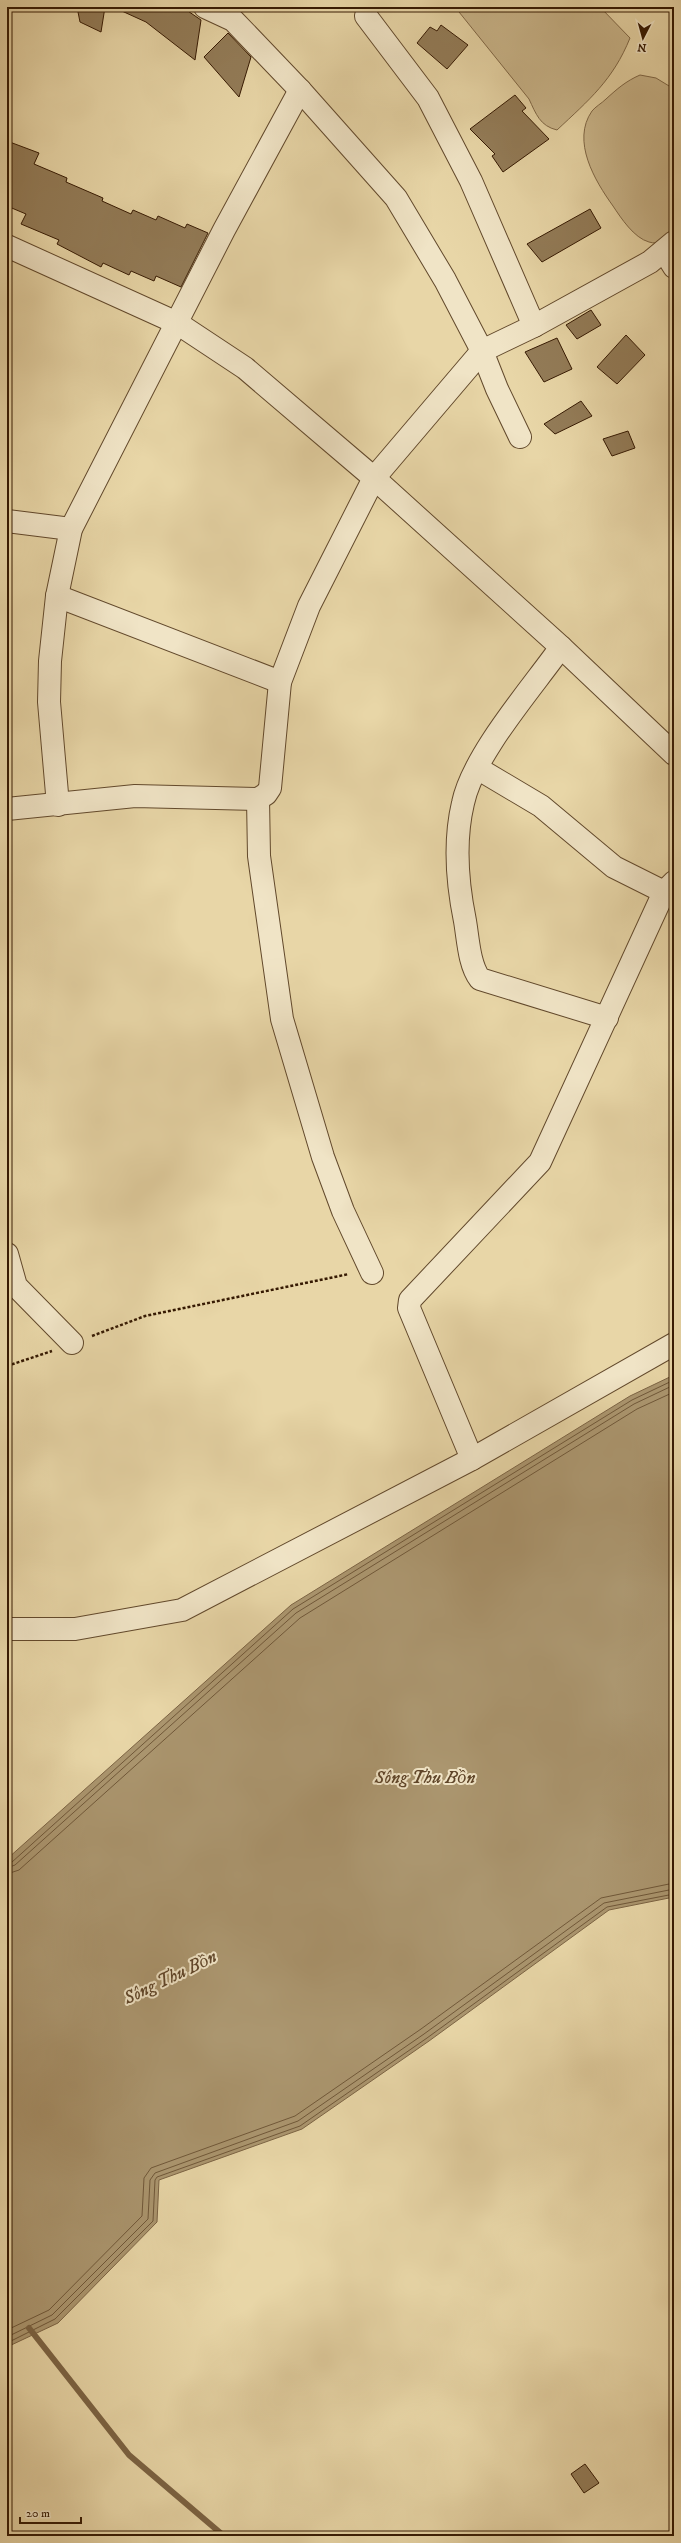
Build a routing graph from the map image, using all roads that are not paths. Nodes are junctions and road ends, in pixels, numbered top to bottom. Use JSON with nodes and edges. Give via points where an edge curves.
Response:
{"nodes":[{"id":1,"x":205,"y":7,"type":"edge"},
{"id":2,"x":366,"y":16,"type":"dead end"},
{"id":3,"x":300,"y":90,"type":"junction"},
{"id":4,"x":7,"y":246,"type":"edge"},
{"id":5,"x":671,"y":253,"type":"edge"},
{"id":6,"x":177,"y":323,"type":"junction"},
{"id":7,"x":534,"y":326,"type":"junction"},
{"id":8,"x":482,"y":351,"type":"junction"},
{"id":9,"x":520,"y":437,"type":"dead end"},
{"id":10,"x":374,"y":478,"type":"junction"},
{"id":11,"x":7,"y":522,"type":"edge"},
{"id":12,"x":71,"y":529,"type":"junction"},
{"id":13,"x":57,"y":596,"type":"junction"},
{"id":14,"x":561,"y":647,"type":"junction"},
{"id":15,"x":280,"y":682,"type":"junction"},
{"id":16,"x":674,"y":754,"type":"edge"},
{"id":17,"x":477,"y":768,"type":"junction"},
{"id":18,"x":258,"y":799,"type":"junction"},
{"id":19,"x":58,"y":805,"type":"junction"},
{"id":20,"x":7,"y":809,"type":"edge"},
{"id":21,"x":669,"y":887,"type":"edge"},
{"id":22,"x":606,"y":1018,"type":"junction"},
{"id":23,"x":7,"y":1254,"type":"edge"},
{"id":24,"x":372,"y":1272,"type":"road end"},
{"id":25,"x":72,"y":1343,"type":"road end"},
{"id":26,"x":674,"y":1344,"type":"edge"},
{"id":27,"x":472,"y":1459,"type":"junction"},
{"id":28,"x":7,"y":1629,"type":"edge"}],
"edges":[{"from":1,"to":3,"type":"street","via":[[233,20]]},
{"from":2,"to":7,"type":"street","via":[[428,98],[471,181]]},
{"from":3,"to":6,"type":"street"},
{"from":3,"to":8,"type":"street","via":[[396,198],[445,280]]},
{"from":4,"to":6,"type":"street"},
{"from":5,"to":7,"type":"street"},
{"from":6,"to":10,"type":"street","via":[[245,368]]},
{"from":6,"to":12,"type":"street"},
{"from":7,"to":8,"type":"street"},
{"from":8,"to":9,"type":"street"},
{"from":8,"to":10,"type":"street"},
{"from":10,"to":14,"type":"street"},
{"from":10,"to":15,"type":"street","via":[[309,606]]},
{"from":11,"to":12,"type":"street"},
{"from":12,"to":13,"type":"street"},
{"from":13,"to":15,"type":"street"},
{"from":13,"to":19,"type":"street","via":[[50,661],[49,702]]},
{"from":14,"to":16,"type":"street"},
{"from":14,"to":17,"type":"street","via":[[480,759]]},
{"from":15,"to":18,"type":"street","via":[[270,788]]},
{"from":17,"to":21,"type":"street","via":[[541,806],[614,867]]},
{"from":17,"to":22,"type":"street","via":[[463,802],[457,846],[462,905],[476,975],[486,983]]},
{"from":18,"to":19,"type":"street","via":[[135,796]]},
{"from":18,"to":24,"type":"street","via":[[259,856],[282,1019],[323,1157],[343,1211]]},
{"from":19,"to":20,"type":"street"},
{"from":21,"to":22,"type":"street"},
{"from":22,"to":27,"type":"street","via":[[540,1162],[410,1300],[409,1308]]},
{"from":23,"to":25,"type":"street","via":[[16,1286]]},
{"from":26,"to":27,"type":"street"},
{"from":27,"to":28,"type":"street","via":[[182,1610],[75,1629]]}]}
